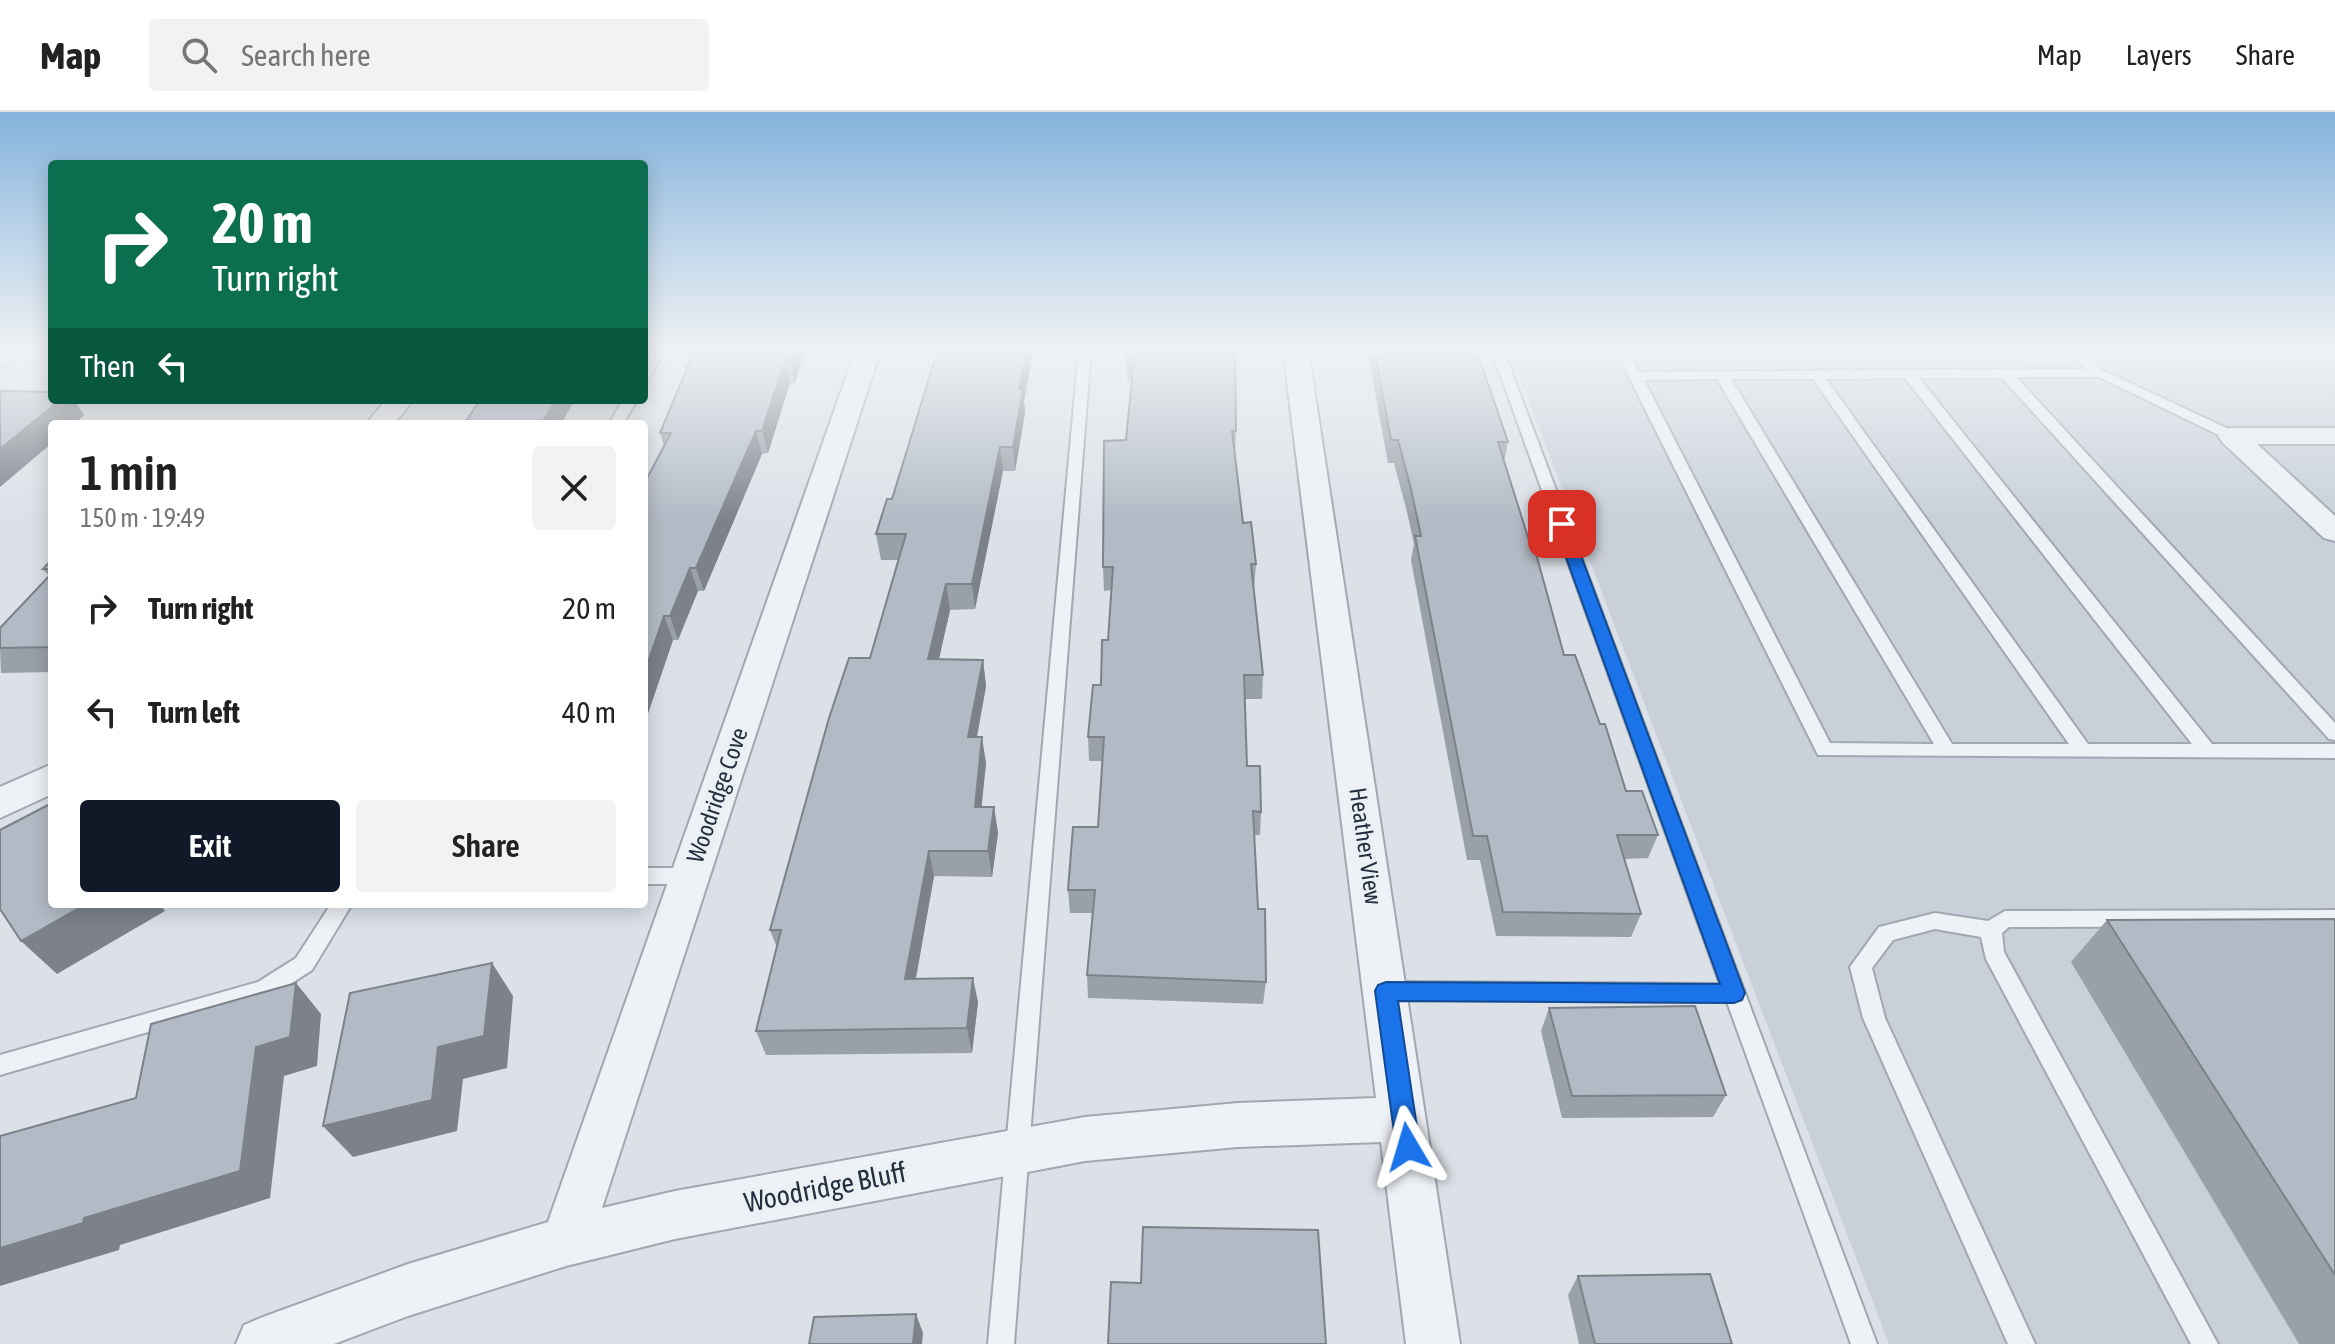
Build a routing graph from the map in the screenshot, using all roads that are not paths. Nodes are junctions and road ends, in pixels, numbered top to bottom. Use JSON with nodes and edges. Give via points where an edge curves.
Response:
{"nodes":[{"id":1,"x":848,"y":406,"type":"edge"},
{"id":2,"x":1080,"y":406,"type":"edge"},
{"id":3,"x":1304,"y":406,"type":"edge"},
{"id":4,"x":1518,"y":406,"type":"edge"},
{"id":5,"x":1650,"y":406,"type":"edge"},
{"id":6,"x":1740,"y":406,"type":"edge"},
{"id":7,"x":1839,"y":406,"type":"edge"},
{"id":8,"x":1935,"y":406,"type":"edge"},
{"id":9,"x":2036,"y":406,"type":"edge"},
{"id":10,"x":2169,"y":406,"type":"edge"},
{"id":11,"x":2232,"y":436,"type":"junction"},
{"id":12,"x":2335,"y":436,"type":"edge"},
{"id":13,"x":2335,"y":532,"type":"edge"},
{"id":14,"x":2335,"y":734,"type":"edge"},
{"id":15,"x":1947,"y":750,"type":"junction"},
{"id":16,"x":2083,"y":750,"type":"junction"},
{"id":17,"x":2207,"y":751,"type":"junction"},
{"id":18,"x":2335,"y":751,"type":"edge"},
{"id":19,"x":48,"y":780,"type":"edge"},
{"id":20,"x":0,"y":804,"type":"edge"},
{"id":21,"x":648,"y":876,"type":"edge"},
{"id":22,"x":689,"y":876,"type":"junction"},
{"id":23,"x":339,"y":908,"type":"edge"},
{"id":24,"x":2335,"y":918,"type":"edge"},
{"id":25,"x":1991,"y":930,"type":"junction"},
{"id":26,"x":1386,"y":991,"type":"junction"},
{"id":27,"x":1734,"y":993,"type":"junction"},
{"id":28,"x":0,"y":1065,"type":"edge"},
{"id":29,"x":1404,"y":1119,"type":"junction"},
{"id":30,"x":1019,"y":1151,"type":"junction"},
{"id":31,"x":566,"y":1241,"type":"junction"},
{"id":32,"x":263,"y":1344,"type":"edge"},
{"id":33,"x":1001,"y":1344,"type":"edge"},
{"id":34,"x":1433,"y":1344,"type":"edge"},
{"id":35,"x":1864,"y":1344,"type":"edge"},
{"id":36,"x":2022,"y":1344,"type":"edge"},
{"id":37,"x":2205,"y":1344,"type":"edge"}],
"edges":[{"from":1,"to":22,"type":"street","name":"Woodridge Cove"},
{"from":2,"to":30,"type":"lane"},
{"from":3,"to":26,"type":"street","name":"Heather View"},
{"from":4,"to":27,"type":"lane"},
{"from":5,"to":15,"type":"lane","via":[[1824,750]]},
{"from":6,"to":15,"type":"lane"},
{"from":7,"to":16,"type":"lane"},
{"from":8,"to":17,"type":"lane"},
{"from":9,"to":14,"type":"lane"},
{"from":10,"to":11,"type":"lane"},
{"from":11,"to":12,"type":"street"},
{"from":11,"to":13,"type":"street"},
{"from":15,"to":16,"type":"lane"},
{"from":16,"to":17,"type":"lane"},
{"from":17,"to":18,"type":"lane"},
{"from":19,"to":20,"type":"street"},
{"from":21,"to":22,"type":"lane"},
{"from":22,"to":31,"type":"street","name":"Woodridge Cove"},
{"from":23,"to":28,"type":"lane","via":[[304,964],[264,989]]},
{"from":24,"to":25,"type":"lane","via":[[2005,919]]},
{"from":25,"to":36,"type":"lane","via":[[1935,921],[1886,933],[1861,967],[1874,1018]]},
{"from":25,"to":37,"type":"lane","via":[[1993,953]]},
{"from":26,"to":27,"type":"lane"},
{"from":26,"to":29,"type":"street","name":"Heather View"},
{"from":27,"to":35,"type":"lane"},
{"from":29,"to":30,"type":"street","name":"Woodridge Bluff","via":[[1238,1125],[1085,1139]]},
{"from":29,"to":34,"type":"street","name":"Heather View"},
{"from":30,"to":31,"type":"street","name":"Woodridge Bluff","via":[[675,1215]]},
{"from":30,"to":33,"type":"lane"},
{"from":31,"to":32,"type":"street","name":"Woodridge Bluff","via":[[408,1290]]}]}
